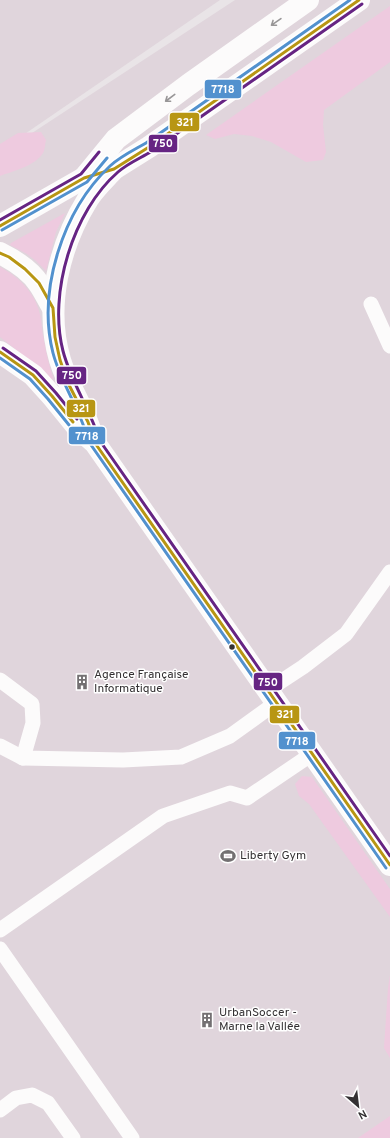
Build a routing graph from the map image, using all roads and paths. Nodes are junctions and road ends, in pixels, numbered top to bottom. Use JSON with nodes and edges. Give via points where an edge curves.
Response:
{"nodes":[{"id":1,"x":308,"y":0,"type":"edge"},
{"id":2,"x":359,"y":0,"type":"edge"},
{"id":3,"x":114,"y":169,"type":"junction"},
{"id":4,"x":84,"y":178,"type":"junction"},
{"id":5,"x":0,"y":226,"type":"edge"},
{"id":6,"x":0,"y":253,"type":"edge"},
{"id":7,"x":371,"y":304,"type":"dead end"},
{"id":8,"x":53,"y":308,"type":"junction"},
{"id":9,"x":390,"y":346,"type":"edge"},
{"id":10,"x":0,"y":352,"type":"edge"},
{"id":11,"x":94,"y":443,"type":"junction"},
{"id":12,"x":390,"y":572,"type":"edge"},
{"id":13,"x":0,"y":680,"type":"edge"},
{"id":14,"x":272,"y":696,"type":"junction"},
{"id":15,"x":0,"y":746,"type":"edge"},
{"id":16,"x":312,"y":754,"type":"junction"},
{"id":17,"x":23,"y":758,"type":"junction"},
{"id":18,"x":390,"y":865,"type":"edge"},
{"id":19,"x":0,"y":930,"type":"edge"},
{"id":20,"x":0,"y":949,"type":"edge"},
{"id":21,"x":0,"y":1110,"type":"edge"},
{"id":22,"x":73,"y":1138,"type":"edge"},
{"id":23,"x":132,"y":1138,"type":"edge"}],
"edges":[{"from":1,"to":4,"type":"street","one_way":true,"via":[[188,84],[116,139]]},
{"from":2,"to":3,"type":"street"},
{"from":3,"to":4,"type":"street"},
{"from":3,"to":8,"type":"street","via":[[89,198],[64,249],[56,276]]},
{"from":4,"to":5,"type":"street"},
{"from":6,"to":8,"type":"street","via":[[25,269],[39,283]]},
{"from":7,"to":9,"type":"lane"},
{"from":8,"to":11,"type":"street","via":[[60,360],[68,383],[88,422]]},
{"from":10,"to":11,"type":"street","via":[[34,375],[78,428]]},
{"from":11,"to":14,"type":"street"},
{"from":12,"to":14,"type":"lane","via":[[346,634],[303,667]]},
{"from":13,"to":17,"type":"lane","via":[[32,704],[33,723]]},
{"from":14,"to":16,"type":"street"},
{"from":14,"to":17,"type":"lane","via":[[230,736],[182,756],[123,760]]},
{"from":15,"to":17,"type":"lane"},
{"from":16,"to":18,"type":"street"},
{"from":16,"to":19,"type":"lane","via":[[247,798],[230,793],[163,816]]},
{"from":20,"to":23,"type":"lane"},
{"from":21,"to":22,"type":"lane","via":[[16,1098],[32,1094],[48,1103]]}]}
